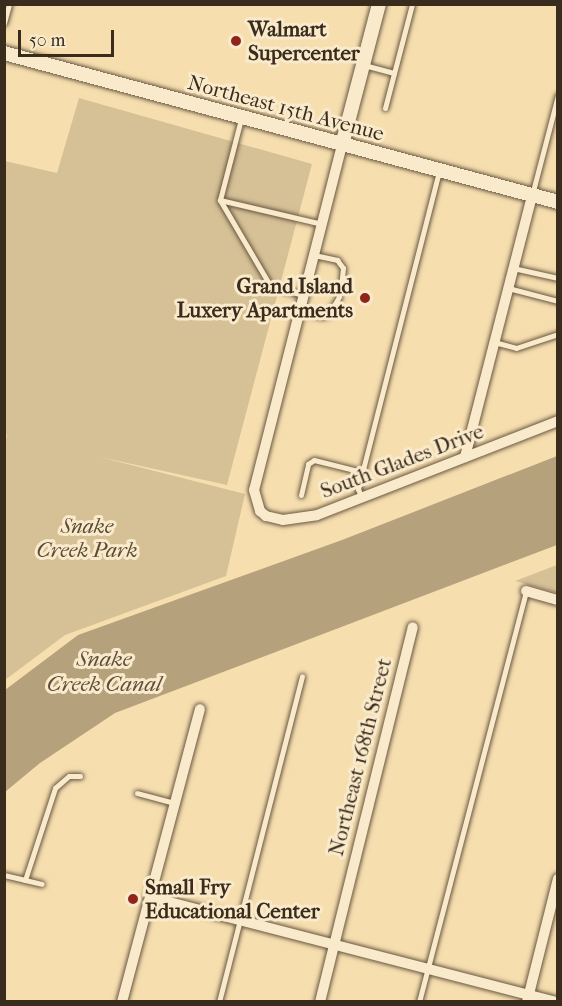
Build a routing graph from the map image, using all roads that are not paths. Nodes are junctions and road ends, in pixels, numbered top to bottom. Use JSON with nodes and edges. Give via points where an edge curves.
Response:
{"nodes":[{"id":1,"x":9,"y":4,"type":"edge"},
{"id":2,"x":379,"y":4,"type":"edge"},
{"id":3,"x":412,"y":4,"type":"edge"},
{"id":4,"x":4,"y":23,"type":"edge"},
{"id":5,"x":4,"y":53,"type":"edge"},
{"id":6,"x":363,"y":65,"type":"junction"},
{"id":7,"x":394,"y":74,"type":"junction"},
{"id":8,"x":558,"y":95,"type":"edge"},
{"id":9,"x":385,"y":108,"type":"dead end"},
{"id":10,"x":241,"y":117,"type":"junction"},
{"id":11,"x":342,"y":145,"type":"junction"},
{"id":12,"x":439,"y":171,"type":"junction"},
{"id":13,"x":532,"y":196,"type":"junction"},
{"id":14,"x":220,"y":200,"type":"junction"},
{"id":15,"x":558,"y":202,"type":"edge"},
{"id":16,"x":322,"y":224,"type":"junction"},
{"id":17,"x":314,"y":255,"type":"junction"},
{"id":18,"x":513,"y":268,"type":"junction"},
{"id":19,"x":558,"y":278,"type":"edge"},
{"id":20,"x":341,"y":286,"type":"dead end"},
{"id":21,"x":508,"y":288,"type":"junction"},
{"id":22,"x":304,"y":295,"type":"junction"},
{"id":23,"x":339,"y":297,"type":"dead end"},
{"id":24,"x":558,"y":301,"type":"edge"},
{"id":25,"x":300,"y":311,"type":"junction"},
{"id":26,"x":558,"y":334,"type":"edge"},
{"id":27,"x":494,"y":342,"type":"junction"},
{"id":28,"x":558,"y":421,"type":"edge"},
{"id":29,"x":465,"y":457,"type":"junction"},
{"id":30,"x":362,"y":472,"type":"junction"},
{"id":31,"x":301,"y":495,"type":"dead end"},
{"id":32,"x":362,"y":498,"type":"junction"},
{"id":33,"x":526,"y":591,"type":"joint"},
{"id":34,"x":558,"y":600,"type":"edge"},
{"id":35,"x":413,"y":627,"type":"dead end"},
{"id":36,"x":302,"y":676,"type":"dead end"},
{"id":37,"x":200,"y":709,"type":"dead end"},
{"id":38,"x":80,"y":776,"type":"dead end"},
{"id":39,"x":137,"y":793,"type":"dead end"},
{"id":40,"x":175,"y":803,"type":"junction"},
{"id":41,"x":4,"y":875,"type":"edge"},
{"id":42,"x":558,"y":879,"type":"edge"},
{"id":43,"x":26,"y":880,"type":"junction"},
{"id":44,"x":42,"y":884,"type":"dead end"},
{"id":45,"x":150,"y":897,"type":"junction"},
{"id":46,"x":240,"y":920,"type":"junction"},
{"id":47,"x":334,"y":944,"type":"junction"},
{"id":48,"x":427,"y":970,"type":"junction"},
{"id":49,"x":528,"y":998,"type":"edge"},
{"id":50,"x":122,"y":1002,"type":"edge"},
{"id":51,"x":219,"y":1002,"type":"edge"},
{"id":52,"x":320,"y":1002,"type":"edge"},
{"id":53,"x":419,"y":1002,"type":"edge"},
{"id":54,"x":556,"y":1002,"type":"edge"}],
"edges":[{"from":1,"to":4,"type":"lane"},
{"from":2,"to":6,"type":"street"},
{"from":3,"to":7,"type":"lane"},
{"from":5,"to":10,"type":"street","name":"Northeast 15th Avenue"},
{"from":6,"to":7,"type":"lane"},
{"from":6,"to":11,"type":"street"},
{"from":7,"to":9,"type":"lane"},
{"from":8,"to":13,"type":"lane"},
{"from":10,"to":11,"type":"street","name":"Northeast 15th Avenue"},
{"from":10,"to":14,"type":"lane"},
{"from":11,"to":12,"type":"street","name":"Northeast 15th Avenue"},
{"from":11,"to":16,"type":"street"},
{"from":12,"to":13,"type":"street","name":"Northeast 15th Avenue"},
{"from":12,"to":30,"type":"lane"},
{"from":13,"to":15,"type":"street","name":"Northeast 15th Avenue"},
{"from":13,"to":18,"type":"street"},
{"from":14,"to":16,"type":"lane"},
{"from":14,"to":22,"type":"lane","via":[[272,287]]},
{"from":16,"to":17,"type":"street"},
{"from":17,"to":20,"type":"lane","via":[[337,260],[343,268]]},
{"from":17,"to":22,"type":"street"},
{"from":18,"to":19,"type":"lane"},
{"from":18,"to":21,"type":"street"},
{"from":21,"to":24,"type":"lane"},
{"from":21,"to":27,"type":"street"},
{"from":22,"to":25,"type":"street"},
{"from":23,"to":25,"type":"lane","via":[[329,314]]},
{"from":25,"to":32,"type":"street","name":"South Glades Drive","via":[[254,490],[260,511],[273,518],[300,519]]},
{"from":26,"to":27,"type":"lane","via":[[516,348]]},
{"from":27,"to":29,"type":"street"},
{"from":28,"to":29,"type":"street","name":"South Glades Drive"},
{"from":29,"to":32,"type":"street","name":"South Glades Drive"},
{"from":30,"to":31,"type":"lane","via":[[314,460],[308,464]]},
{"from":30,"to":32,"type":"lane","via":[[358,489]]},
{"from":33,"to":34,"type":"street"},
{"from":33,"to":48,"type":"lane"},
{"from":35,"to":47,"type":"street","name":"Northeast 168th Street"},
{"from":36,"to":46,"type":"lane"},
{"from":37,"to":40,"type":"street"},
{"from":38,"to":43,"type":"lane","via":[[69,776],[56,788]]},
{"from":39,"to":40,"type":"lane"},
{"from":40,"to":45,"type":"street"},
{"from":41,"to":43,"type":"lane"},
{"from":42,"to":49,"type":"street"},
{"from":43,"to":44,"type":"lane"},
{"from":45,"to":46,"type":"street"},
{"from":45,"to":50,"type":"street"},
{"from":46,"to":47,"type":"street"},
{"from":46,"to":51,"type":"lane"},
{"from":47,"to":48,"type":"street"},
{"from":47,"to":52,"type":"street","name":"Northeast 168th Street"},
{"from":48,"to":49,"type":"street"},
{"from":48,"to":53,"type":"lane"},
{"from":49,"to":54,"type":"street"}]}
